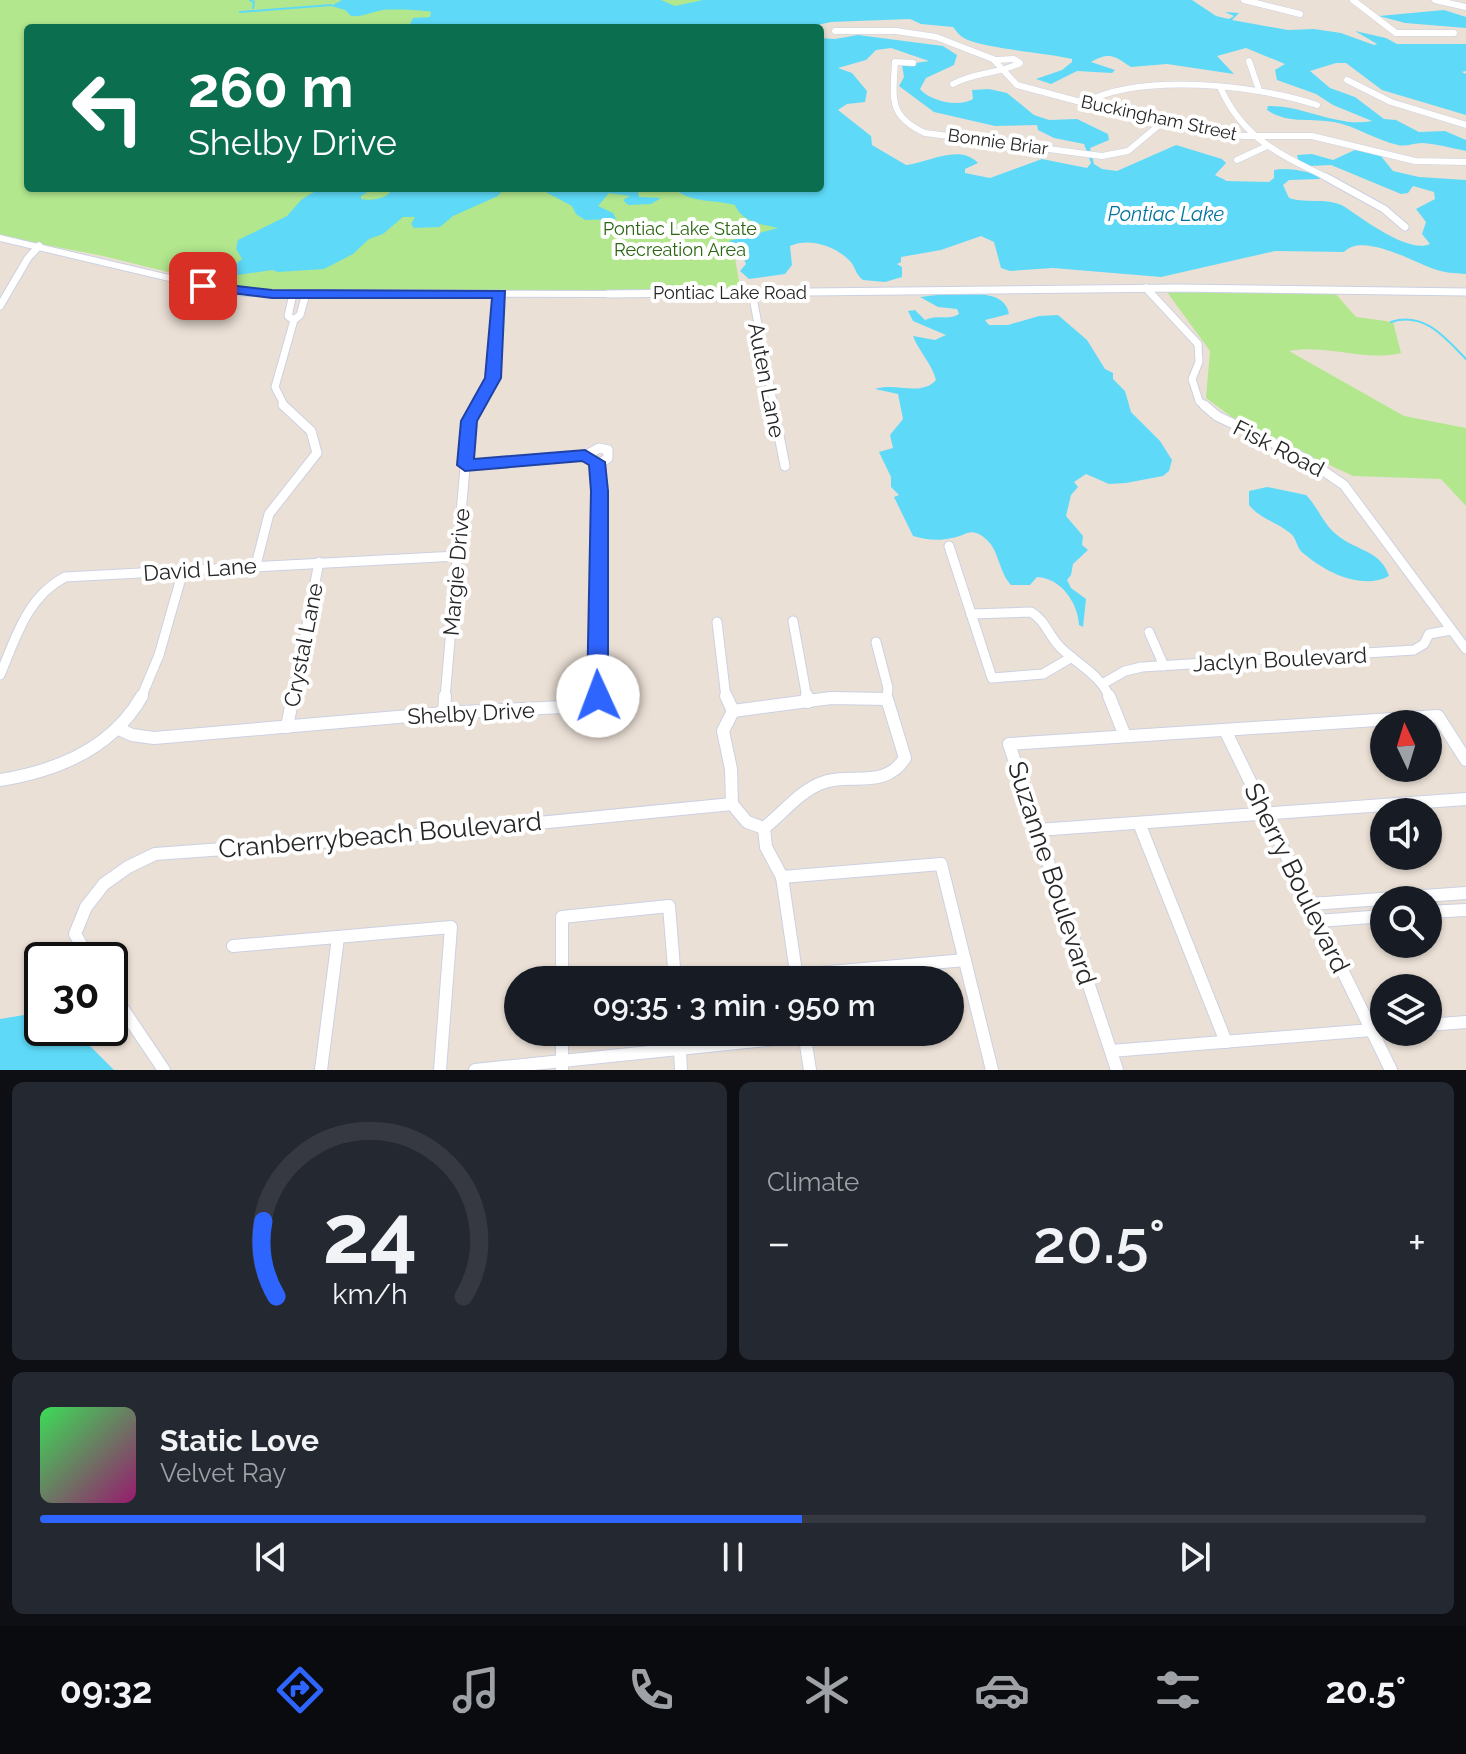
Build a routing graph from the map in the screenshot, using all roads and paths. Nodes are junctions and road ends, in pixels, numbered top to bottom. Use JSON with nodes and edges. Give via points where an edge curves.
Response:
{"nodes":[{"id":1,"x":1244,"y":0,"type":"edge"},
{"id":2,"x":1252,"y":0,"type":"edge"},
{"id":3,"x":1353,"y":0,"type":"edge"},
{"id":4,"x":1435,"y":0,"type":"edge"},
{"id":5,"x":1466,"y":7,"type":"edge"},
{"id":6,"x":1300,"y":14,"type":"dead end"},
{"id":7,"x":835,"y":31,"type":"dead end"},
{"id":8,"x":1454,"y":33,"type":"dead end"},
{"id":9,"x":996,"y":60,"type":"junction"},
{"id":10,"x":1249,"y":61,"type":"dead end"},
{"id":11,"x":913,"y":63,"type":"dead end"},
{"id":12,"x":1001,"y":70,"type":"junction"},
{"id":13,"x":1347,"y":80,"type":"dead end"},
{"id":14,"x":953,"y":84,"type":"dead end"},
{"id":15,"x":1221,"y":89,"type":"junction"},
{"id":16,"x":1259,"y":90,"type":"junction"},
{"id":17,"x":1084,"y":103,"type":"junction"},
{"id":18,"x":1317,"y":105,"type":"dead end"},
{"id":19,"x":1164,"y":121,"type":"junction"},
{"id":20,"x":1466,"y":125,"type":"edge"},
{"id":21,"x":1258,"y":137,"type":"junction"},
{"id":22,"x":1265,"y":147,"type":"junction"},
{"id":23,"x":1237,"y":160,"type":"dead end"},
{"id":24,"x":1466,"y":162,"type":"edge"},
{"id":25,"x":1405,"y":227,"type":"dead end"},
{"id":26,"x":0,"y":238,"type":"edge"},
{"id":27,"x":39,"y":246,"type":"junction"},
{"id":28,"x":1146,"y":288,"type":"junction"},
{"id":29,"x":1466,"y":292,"type":"edge"},
{"id":30,"x":752,"y":293,"type":"junction"},
{"id":31,"x":293,"y":294,"type":"junction"},
{"id":32,"x":306,"y":294,"type":"junction"},
{"id":33,"x":499,"y":294,"type":"junction"},
{"id":34,"x":608,"y":294,"type":"joint"},
{"id":35,"x":0,"y":306,"type":"edge"},
{"id":36,"x":294,"y":320,"type":"junction"},
{"id":37,"x":585,"y":456,"type":"junction"},
{"id":38,"x":465,"y":465,"type":"junction"},
{"id":39,"x":598,"y":465,"type":"junction"},
{"id":40,"x":785,"y":466,"type":"dead end"},
{"id":41,"x":949,"y":546,"type":"dead end"},
{"id":42,"x":457,"y":556,"type":"junction"},
{"id":43,"x":319,"y":562,"type":"junction"},
{"id":44,"x":256,"y":565,"type":"junction"},
{"id":45,"x":183,"y":571,"type":"junction"},
{"id":46,"x":971,"y":614,"type":"junction"},
{"id":47,"x":793,"y":621,"type":"dead end"},
{"id":48,"x":717,"y":622,"type":"dead end"},
{"id":49,"x":1451,"y":630,"type":"junction"},
{"id":50,"x":1149,"y":632,"type":"dead end"},
{"id":51,"x":876,"y":642,"type":"dead end"},
{"id":52,"x":1466,"y":649,"type":"edge"},
{"id":53,"x":1072,"y":657,"type":"junction"},
{"id":54,"x":1164,"y":666,"type":"junction"},
{"id":55,"x":0,"y":675,"type":"edge"},
{"id":56,"x":1104,"y":683,"type":"junction"},
{"id":57,"x":887,"y":699,"type":"junction"},
{"id":58,"x":808,"y":702,"type":"junction"},
{"id":59,"x":733,"y":711,"type":"junction"},
{"id":60,"x":444,"y":713,"type":"junction"},
{"id":61,"x":287,"y":727,"type":"junction"},
{"id":62,"x":119,"y":729,"type":"junction"},
{"id":63,"x":1225,"y":730,"type":"junction"},
{"id":64,"x":1125,"y":736,"type":"junction"},
{"id":65,"x":1466,"y":760,"type":"edge"},
{"id":66,"x":0,"y":780,"type":"edge"},
{"id":67,"x":1466,"y":799,"type":"edge"},
{"id":68,"x":732,"y":804,"type":"junction"},
{"id":69,"x":1266,"y":814,"type":"junction"},
{"id":70,"x":1139,"y":823,"type":"junction"},
{"id":71,"x":764,"y":828,"type":"junction"},
{"id":72,"x":1038,"y":830,"type":"junction"},
{"id":73,"x":782,"y":877,"type":"junction"},
{"id":74,"x":1466,"y":893,"type":"edge"},
{"id":75,"x":1442,"y":901,"type":"edge"},
{"id":76,"x":1311,"y":904,"type":"junction"},
{"id":77,"x":1370,"y":905,"type":"edge"},
{"id":78,"x":1442,"y":908,"type":"edge"},
{"id":79,"x":1466,"y":910,"type":"edge"},
{"id":80,"x":1370,"y":917,"type":"edge"},
{"id":81,"x":1318,"y":921,"type":"junction"},
{"id":82,"x":338,"y":938,"type":"junction"},
{"id":83,"x":77,"y":942,"type":"edge"},
{"id":84,"x":233,"y":946,"type":"dead end"},
{"id":85,"x":965,"y":960,"type":"junction"},
{"id":86,"x":562,"y":966,"type":"edge"},
{"id":87,"x":674,"y":966,"type":"edge"},
{"id":88,"x":794,"y":966,"type":"edge"},
{"id":89,"x":909,"y":966,"type":"edge"},
{"id":90,"x":1370,"y":1015,"type":"edge"},
{"id":91,"x":128,"y":1017,"type":"edge"},
{"id":92,"x":1466,"y":1022,"type":"edge"},
{"id":93,"x":1442,"y":1024,"type":"edge"},
{"id":94,"x":1370,"y":1030,"type":"edge"},
{"id":95,"x":1226,"y":1042,"type":"junction"},
{"id":96,"x":680,"y":1046,"type":"edge"},
{"id":97,"x":705,"y":1046,"type":"edge"},
{"id":98,"x":807,"y":1046,"type":"edge"},
{"id":99,"x":1383,"y":1046,"type":"edge"},
{"id":100,"x":680,"y":1049,"type":"junction"},
{"id":101,"x":1111,"y":1051,"type":"junction"},
{"id":102,"x":562,"y":1066,"type":"edge"},
{"id":103,"x":164,"y":1070,"type":"edge"},
{"id":104,"x":321,"y":1070,"type":"edge"},
{"id":105,"x":440,"y":1070,"type":"edge"},
{"id":106,"x":475,"y":1070,"type":"edge"},
{"id":107,"x":681,"y":1070,"type":"edge"},
{"id":108,"x":810,"y":1070,"type":"edge"},
{"id":109,"x":992,"y":1070,"type":"edge"},
{"id":110,"x":1117,"y":1070,"type":"edge"},
{"id":111,"x":1391,"y":1070,"type":"edge"}],
"edges":[{"from":1,"to":2,"type":"street"},
{"from":1,"to":6,"type":"street"},
{"from":3,"to":8,"type":"street","via":[[1396,33]]},
{"from":4,"to":5,"type":"street"},
{"from":7,"to":9,"type":"street","via":[[935,35]]},
{"from":9,"to":12,"type":"street"},
{"from":9,"to":12,"type":"street","via":[[1020,63]]},
{"from":10,"to":16,"type":"street"},
{"from":11,"to":19,"type":"street","name":"Bonnie Briar","via":[[896,61],[893,92],[896,113],[914,129],[1111,156],[1128,151]]},
{"from":12,"to":14,"type":"street","via":[[980,71]]},
{"from":12,"to":17,"type":"street","name":"Buckingham Street","via":[[1017,85]]},
{"from":13,"to":20,"type":"street","via":[[1391,102]]},
{"from":15,"to":16,"type":"street"},
{"from":15,"to":17,"type":"street","via":[[1132,89]]},
{"from":15,"to":21,"type":"street","via":[[1235,117]]},
{"from":16,"to":18,"type":"street"},
{"from":17,"to":19,"type":"street","name":"Buckingham Street"},
{"from":19,"to":21,"type":"street","name":"Buckingham Street"},
{"from":21,"to":22,"type":"street"},
{"from":21,"to":24,"type":"street","name":"Buckingham Street","via":[[1312,136],[1415,161]]},
{"from":22,"to":23,"type":"street"},
{"from":22,"to":25,"type":"street","via":[[1357,190]]},
{"from":26,"to":27,"type":"street","name":"Pontiac Lake Road"},
{"from":27,"to":31,"type":"street","name":"Pontiac Lake Road","via":[[219,290]]},
{"from":27,"to":35,"type":"street"},
{"from":28,"to":29,"type":"street","name":"Pontiac Lake Road"},
{"from":28,"to":30,"type":"street","name":"Pontiac Lake Road"},
{"from":28,"to":49,"type":"street","name":"Fisk Road","via":[[1198,344],[1199,362],[1192,379],[1199,401],[1344,485]]},
{"from":30,"to":34,"type":"street","name":"Pontiac Lake Road"},
{"from":30,"to":40,"type":"street","name":"Auten Lane"},
{"from":31,"to":32,"type":"street","name":"Pontiac Lake Road"},
{"from":31,"to":36,"type":"street","via":[[288,316]]},
{"from":32,"to":33,"type":"street","name":"Pontiac Lake Road"},
{"from":32,"to":36,"type":"street"},
{"from":33,"to":34,"type":"street","name":"Pontiac Lake Road"},
{"from":33,"to":38,"type":"street","name":"Margie Drive","via":[[493,378],[469,421]]},
{"from":36,"to":44,"type":"street","via":[[276,395],[311,429],[317,453],[269,514]]},
{"from":37,"to":38,"type":"street"},
{"from":37,"to":39,"type":"street"},
{"from":37,"to":39,"type":"street","via":[[599,448],[608,450],[608,458]]},
{"from":38,"to":42,"type":"street","name":"Margie Drive"},
{"from":39,"to":60,"type":"street","name":"Shelby Drive","via":[[598,696],[582,706]]},
{"from":41,"to":46,"type":"street"},
{"from":42,"to":43,"type":"street","name":"David Lane"},
{"from":42,"to":60,"type":"street","name":"Margie Drive"},
{"from":43,"to":44,"type":"street","name":"David Lane"},
{"from":43,"to":61,"type":"street","name":"Crystal Lane"},
{"from":44,"to":45,"type":"street","name":"David Lane"},
{"from":45,"to":55,"type":"street","name":"David Lane","via":[[65,577],[49,584],[37,597]]},
{"from":45,"to":62,"type":"street","via":[[145,690]]},
{"from":46,"to":53,"type":"street","via":[[1031,612]]},
{"from":46,"to":53,"type":"street","via":[[992,678],[1043,674]]},
{"from":47,"to":58,"type":"street"},
{"from":48,"to":59,"type":"street","via":[[726,699]]},
{"from":49,"to":52,"type":"street","name":"Fisk Road"},
{"from":49,"to":54,"type":"street","name":"Jaclyn Boulevard","via":[[1429,634],[1414,650]]},
{"from":50,"to":54,"type":"street"},
{"from":51,"to":57,"type":"street"},
{"from":53,"to":56,"type":"street"},
{"from":54,"to":56,"type":"street","name":"Jaclyn Boulevard","via":[[1125,671]]},
{"from":56,"to":64,"type":"street"},
{"from":57,"to":58,"type":"street"},
{"from":57,"to":71,"type":"street","via":[[905,758],[900,770],[887,778],[826,782],[803,792]]},
{"from":58,"to":59,"type":"street"},
{"from":59,"to":68,"type":"street","via":[[723,731]]},
{"from":60,"to":61,"type":"street","name":"Shelby Drive"},
{"from":61,"to":62,"type":"street","name":"Shelby Drive","via":[[154,738]]},
{"from":62,"to":66,"type":"street","via":[[63,765]]},
{"from":63,"to":64,"type":"street","name":"Suzanne Boulevard"},
{"from":63,"to":65,"type":"street","name":"Suzanne Boulevard","via":[[1438,716]]},
{"from":63,"to":69,"type":"street","name":"Sherry Boulevard"},
{"from":64,"to":72,"type":"street","name":"Suzanne Boulevard","via":[[1009,744]]},
{"from":67,"to":69,"type":"street"},
{"from":68,"to":71,"type":"street","via":[[747,822]]},
{"from":68,"to":83,"type":"street","name":"Cranberrybeach Boulevard","via":[[155,854],[117,874],[83,907]]},
{"from":69,"to":70,"type":"street"},
{"from":69,"to":76,"type":"street","name":"Sherry Boulevard"},
{"from":70,"to":72,"type":"street"},
{"from":70,"to":95,"type":"street"},
{"from":71,"to":73,"type":"street","via":[[766,847]]},
{"from":72,"to":101,"type":"street","name":"Suzanne Boulevard"},
{"from":73,"to":85,"type":"street","via":[[941,864]]},
{"from":73,"to":88,"type":"street"},
{"from":74,"to":75,"type":"street"},
{"from":76,"to":77,"type":"street"},
{"from":76,"to":81,"type":"street","name":"Sherry Boulevard"},
{"from":78,"to":79,"type":"street"},
{"from":80,"to":81,"type":"street"},
{"from":81,"to":90,"type":"street","name":"Sherry Boulevard"},
{"from":82,"to":84,"type":"street"},
{"from":82,"to":104,"type":"street"},
{"from":82,"to":105,"type":"street","via":[[451,927]]},
{"from":85,"to":89,"type":"street"},
{"from":85,"to":109,"type":"street"},
{"from":86,"to":87,"type":"street","via":[[562,917],[669,906]]},
{"from":91,"to":103,"type":"street"},
{"from":92,"to":93,"type":"street"},
{"from":94,"to":95,"type":"street"},
{"from":95,"to":101,"type":"street"},
{"from":96,"to":100,"type":"street"},
{"from":97,"to":100,"type":"street"},
{"from":98,"to":108,"type":"street"},
{"from":99,"to":111,"type":"street","name":"Sherry Boulevard"},
{"from":100,"to":102,"type":"street"},
{"from":100,"to":107,"type":"street"},
{"from":101,"to":110,"type":"street","name":"Suzanne Boulevard"},
{"from":102,"to":106,"type":"street"}]}
